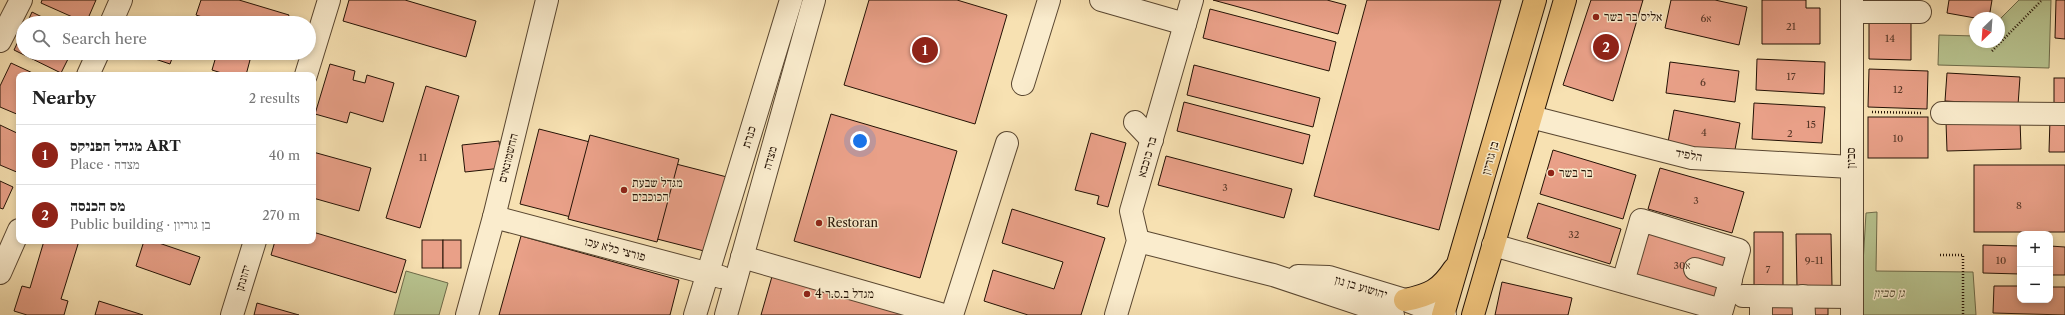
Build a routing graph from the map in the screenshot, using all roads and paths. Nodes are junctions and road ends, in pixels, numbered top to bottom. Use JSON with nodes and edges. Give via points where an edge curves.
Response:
{"nodes":[{"id":1,"x":21,"y":0,"type":"edge"},
{"id":2,"x":121,"y":0,"type":"edge"},
{"id":3,"x":329,"y":0,"type":"edge"},
{"id":4,"x":547,"y":0,"type":"edge"},
{"id":5,"x":790,"y":0,"type":"edge"},
{"id":6,"x":814,"y":0,"type":"edge"},
{"id":7,"x":1049,"y":0,"type":"edge"},
{"id":8,"x":1101,"y":0,"type":"edge"},
{"id":9,"x":1192,"y":0,"type":"edge"},
{"id":10,"x":1535,"y":0,"type":"edge"},
{"id":11,"x":1565,"y":0,"type":"edge"},
{"id":12,"x":2042,"y":0,"type":"edge"},
{"id":13,"x":1852,"y":6,"type":"edge"},
{"id":14,"x":1920,"y":12,"type":"dead end"},
{"id":15,"x":114,"y":16,"type":"edge"},
{"id":16,"x":1185,"y":24,"type":"junction"},
{"id":17,"x":0,"y":41,"type":"edge"},
{"id":18,"x":316,"y":42,"type":"edge"},
{"id":19,"x":1992,"y":51,"type":"dead end"},
{"id":20,"x":95,"y":60,"type":"edge"},
{"id":21,"x":311,"y":60,"type":"edge"},
{"id":22,"x":89,"y":72,"type":"edge"},
{"id":23,"x":307,"y":72,"type":"edge"},
{"id":24,"x":1023,"y":84,"type":"dead end"},
{"id":25,"x":1851,"y":112,"type":"junction"},
{"id":26,"x":1942,"y":113,"type":"joint"},
{"id":27,"x":2065,"y":114,"type":"edge"},
{"id":28,"x":1531,"y":117,"type":"junction"},
{"id":29,"x":1135,"y":122,"type":"dead end"},
{"id":30,"x":1152,"y":140,"type":"junction"},
{"id":31,"x":1007,"y":143,"type":"dead end"},
{"id":32,"x":1851,"y":167,"type":"junction"},
{"id":33,"x":494,"y":217,"type":"junction"},
{"id":34,"x":16,"y":237,"type":"edge"},
{"id":35,"x":1138,"y":241,"type":"junction"},
{"id":36,"x":254,"y":244,"type":"edge"},
{"id":37,"x":1493,"y":245,"type":"junction"},
{"id":38,"x":1940,"y":255,"type":"dead end"},
{"id":39,"x":742,"y":257,"type":"junction"},
{"id":40,"x":1460,"y":259,"type":"junction"},
{"id":41,"x":1695,"y":269,"type":"dead end"},
{"id":42,"x":0,"y":273,"type":"edge"},
{"id":43,"x":708,"y":274,"type":"junction"},
{"id":44,"x":736,"y":281,"type":"junction"},
{"id":45,"x":1623,"y":282,"type":"junction"},
{"id":46,"x":1749,"y":296,"type":"edge"},
{"id":47,"x":1804,"y":306,"type":"edge"},
{"id":48,"x":1852,"y":306,"type":"edge"},
{"id":49,"x":1399,"y":307,"type":"edge"},
{"id":50,"x":1444,"y":314,"type":"edge"},
{"id":51,"x":232,"y":315,"type":"edge"},
{"id":52,"x":467,"y":315,"type":"edge"},
{"id":53,"x":695,"y":315,"type":"edge"},
{"id":54,"x":726,"y":315,"type":"edge"},
{"id":55,"x":944,"y":315,"type":"edge"},
{"id":56,"x":952,"y":315,"type":"edge"},
{"id":57,"x":1116,"y":315,"type":"edge"},
{"id":58,"x":1473,"y":315,"type":"edge"},
{"id":59,"x":1964,"y":315,"type":"edge"}],
"edges":[{"from":1,"to":17,"type":"street"},
{"from":2,"to":15,"type":"street"},
{"from":3,"to":18,"type":"street"},
{"from":4,"to":33,"type":"street","name":"החשמונאים"},
{"from":5,"to":43,"type":"street","name":"כנרת"},
{"from":6,"to":39,"type":"street","name":"מצדה"},
{"from":7,"to":24,"type":"street"},
{"from":8,"to":16,"type":"street"},
{"from":9,"to":16,"type":"street","name":"בר כוכבא"},
{"from":10,"to":40,"type":"main road","name":"בן גוריון"},
{"from":11,"to":28,"type":"main road"},
{"from":12,"to":19,"type":"path"},
{"from":13,"to":14,"type":"street"},
{"from":13,"to":25,"type":"street","name":"סביון"},
{"from":16,"to":30,"type":"street","name":"בר כוכבא"},
{"from":20,"to":22,"type":"street"},
{"from":21,"to":23,"type":"street"},
{"from":25,"to":26,"type":"path"},
{"from":25,"to":32,"type":"street","name":"סביון"},
{"from":26,"to":27,"type":"street"},
{"from":28,"to":32,"type":"street","name":"הלפיד","via":[[1692,158]]},
{"from":28,"to":37,"type":"main road"},
{"from":29,"to":30,"type":"street"},
{"from":30,"to":35,"type":"street","name":"בר כוכבא","via":[[1131,211]]},
{"from":31,"to":56,"type":"street"},
{"from":32,"to":48,"type":"street","name":"סביון"},
{"from":33,"to":43,"type":"street","name":"פורצי כלא עכו"},
{"from":33,"to":52,"type":"street","name":"החשמונאים"},
{"from":34,"to":42,"type":"street"},
{"from":35,"to":49,"type":"street","name":"יהושוע בן נון","via":[[1273,275],[1329,277]]},
{"from":35,"to":57,"type":"street","name":"בר כוכבא"},
{"from":36,"to":51,"type":"street","name":"יהונתן"},
{"from":37,"to":45,"type":"street"},
{"from":37,"to":58,"type":"main road"},
{"from":38,"to":59,"type":"path","via":[[1963,255]]},
{"from":39,"to":44,"type":"street","name":"מצדה"},
{"from":39,"to":55,"type":"street"},
{"from":40,"to":49,"type":"main road","via":[[1447,280],[1430,294]]},
{"from":40,"to":50,"type":"main road","name":"בן גוריון"},
{"from":41,"to":46,"type":"street"},
{"from":43,"to":44,"type":"street","name":"פורצי כלא עכו"},
{"from":43,"to":53,"type":"street","name":"כנרת"},
{"from":44,"to":54,"type":"street","name":"מצדה"},
{"from":45,"to":46,"type":"street","via":[[1722,310]]},
{"from":45,"to":46,"type":"street","via":[[1641,220],[1739,250]]},
{"from":46,"to":47,"type":"street"},
{"from":47,"to":48,"type":"street"},
{"from":49,"to":50,"type":"street","name":"יהושוע בן נון"}]}
